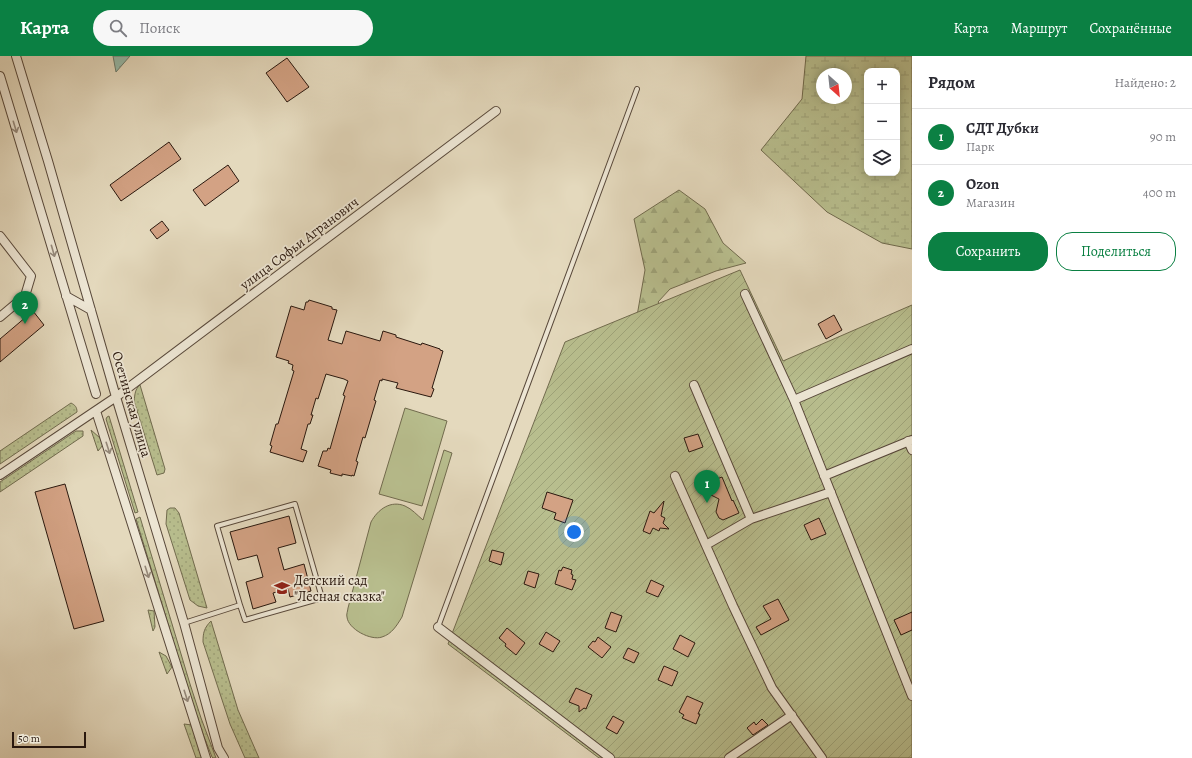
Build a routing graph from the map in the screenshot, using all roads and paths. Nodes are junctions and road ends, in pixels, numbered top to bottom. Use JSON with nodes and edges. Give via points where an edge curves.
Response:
{"nodes":[{"id":1,"x":16,"y":56,"type":"edge"},
{"id":2,"x":0,"y":76,"type":"edge"},
{"id":3,"x":637,"y":89,"type":"dead end"},
{"id":4,"x":496,"y":110,"type":"dead end"},
{"id":5,"x":0,"y":236,"type":"edge"},
{"id":6,"x":745,"y":294,"type":"dead end"},
{"id":7,"x":66,"y":296,"type":"junction"},
{"id":8,"x":91,"y":310,"type":"junction"},
{"id":9,"x":0,"y":317,"type":"edge"},
{"id":10,"x":912,"y":349,"type":"edge"},
{"id":11,"x":694,"y":385,"type":"dead end"},
{"id":12,"x":96,"y":394,"type":"dead end"},
{"id":13,"x":116,"y":397,"type":"junction"},
{"id":14,"x":794,"y":400,"type":"junction"},
{"id":15,"x":96,"y":411,"type":"junction"},
{"id":16,"x":910,"y":440,"type":"edge"},
{"id":17,"x":912,"y":450,"type":"edge"},
{"id":18,"x":0,"y":475,"type":"edge"},
{"id":19,"x":675,"y":476,"type":"dead end"},
{"id":20,"x":824,"y":476,"type":"junction"},
{"id":21,"x":830,"y":492,"type":"junction"},
{"id":22,"x":751,"y":519,"type":"junction"},
{"id":23,"x":706,"y":545,"type":"junction"},
{"id":24,"x":240,"y":605,"type":"junction"},
{"id":25,"x":184,"y":623,"type":"junction"},
{"id":26,"x":438,"y":627,"type":"joint"},
{"id":27,"x":912,"y":696,"type":"edge"},
{"id":28,"x":792,"y":715,"type":"junction"},
{"id":29,"x":206,"y":758,"type":"edge"},
{"id":30,"x":224,"y":758,"type":"edge"},
{"id":31,"x":610,"y":758,"type":"edge"},
{"id":32,"x":729,"y":758,"type":"edge"},
{"id":33,"x":822,"y":758,"type":"edge"}],
"edges":[{"from":1,"to":8,"type":"street","name":"Осетинская улица"},
{"from":2,"to":7,"type":"street","one_way":true},
{"from":3,"to":26,"type":"lane"},
{"from":4,"to":13,"type":"street","name":"улица Софьи Агранович"},
{"from":5,"to":9,"type":"street","via":[[31,276],[25,296]]},
{"from":6,"to":14,"type":"street"},
{"from":7,"to":8,"type":"street"},
{"from":7,"to":12,"type":"street"},
{"from":8,"to":13,"type":"street","name":"Осетинская улица"},
{"from":10,"to":14,"type":"street"},
{"from":11,"to":22,"type":"street"},
{"from":13,"to":15,"type":"street","name":"улица Софьи Агранович"},
{"from":13,"to":25,"type":"street","name":"Осетинская улица"},
{"from":14,"to":20,"type":"street"},
{"from":15,"to":18,"type":"street","name":"улица Софьи Агранович"},
{"from":15,"to":29,"type":"street","one_way":true},
{"from":16,"to":17,"type":"street"},
{"from":16,"to":20,"type":"street"},
{"from":19,"to":23,"type":"street"},
{"from":20,"to":21,"type":"street"},
{"from":21,"to":22,"type":"street"},
{"from":21,"to":27,"type":"street"},
{"from":22,"to":23,"type":"street"},
{"from":23,"to":28,"type":"street","via":[[772,688]]},
{"from":24,"to":24,"type":"lane","via":[[217,526],[295,504],[322,598],[245,620]]},
{"from":24,"to":25,"type":"lane"},
{"from":25,"to":30,"type":"street","name":"Осетинская улица","via":[[218,748]]},
{"from":26,"to":31,"type":"street"},
{"from":28,"to":32,"type":"street"},
{"from":28,"to":33,"type":"street"}]}
